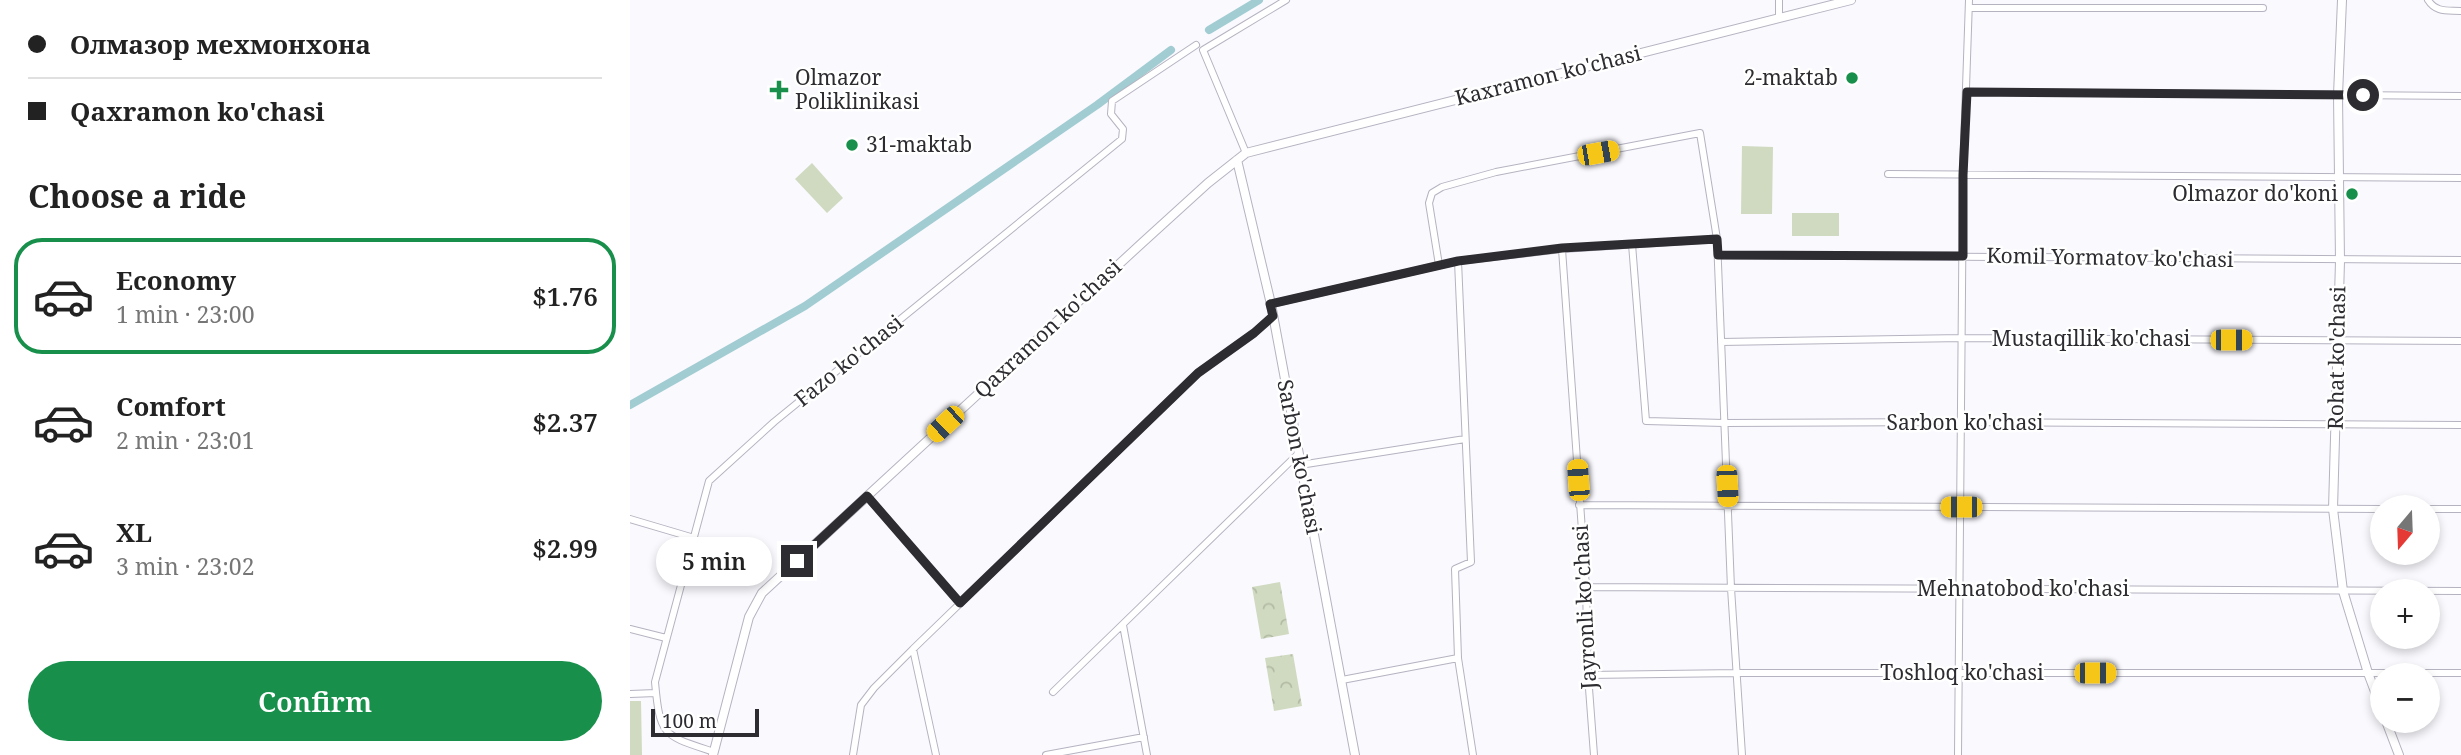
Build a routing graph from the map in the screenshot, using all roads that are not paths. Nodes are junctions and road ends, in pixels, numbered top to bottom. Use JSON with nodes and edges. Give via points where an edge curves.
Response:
{"nodes":[{"id":1,"x":1286,"y":0,"type":"edge"},
{"id":2,"x":1779,"y":0,"type":"edge"},
{"id":3,"x":1851,"y":0,"type":"edge"},
{"id":4,"x":2342,"y":0,"type":"edge"},
{"id":5,"x":2428,"y":0,"type":"edge"},
{"id":6,"x":1969,"y":4,"type":"edge"},
{"id":7,"x":2263,"y":8,"type":"dead end"},
{"id":8,"x":2461,"y":11,"type":"edge"},
{"id":9,"x":1779,"y":16,"type":"junction"},
{"id":10,"x":1200,"y":48,"type":"junction"},
{"id":11,"x":1967,"y":92,"type":"junction"},
{"id":12,"x":2338,"y":95,"type":"junction"},
{"id":13,"x":2461,"y":96,"type":"edge"},
{"id":14,"x":1246,"y":153,"type":"junction"},
{"id":15,"x":1237,"y":160,"type":"junction"},
{"id":16,"x":1888,"y":174,"type":"dead end"},
{"id":17,"x":1963,"y":175,"type":"junction"},
{"id":18,"x":2461,"y":177,"type":"edge"},
{"id":19,"x":2340,"y":178,"type":"junction"},
{"id":20,"x":1717,"y":239,"type":"junction"},
{"id":21,"x":1632,"y":244,"type":"junction"},
{"id":22,"x":1562,"y":248,"type":"junction"},
{"id":23,"x":1718,"y":255,"type":"junction"},
{"id":24,"x":1963,"y":256,"type":"junction"},
{"id":25,"x":2461,"y":260,"type":"edge"},
{"id":26,"x":1458,"y":261,"type":"junction"},
{"id":27,"x":2340,"y":261,"type":"junction"},
{"id":28,"x":1439,"y":265,"type":"junction"},
{"id":29,"x":1270,"y":304,"type":"junction"},
{"id":30,"x":1273,"y":316,"type":"junction"},
{"id":31,"x":1962,"y":338,"type":"junction"},
{"id":32,"x":2338,"y":341,"type":"junction"},
{"id":33,"x":2461,"y":341,"type":"edge"},
{"id":34,"x":1721,"y":342,"type":"junction"},
{"id":35,"x":1961,"y":422,"type":"junction"},
{"id":36,"x":1724,"y":424,"type":"junction"},
{"id":37,"x":2336,"y":425,"type":"junction"},
{"id":38,"x":2461,"y":425,"type":"edge"},
{"id":39,"x":1465,"y":439,"type":"junction"},
{"id":40,"x":1298,"y":454,"type":"junction"},
{"id":41,"x":1300,"y":465,"type":"junction"},
{"id":42,"x":867,"y":496,"type":"junction"},
{"id":43,"x":1579,"y":505,"type":"junction"},
{"id":44,"x":1729,"y":507,"type":"junction"},
{"id":45,"x":1961,"y":507,"type":"junction"},
{"id":46,"x":2333,"y":509,"type":"junction"},
{"id":47,"x":2370,"y":509,"type":"edge"},
{"id":48,"x":2440,"y":509,"type":"edge"},
{"id":49,"x":2461,"y":509,"type":"edge"},
{"id":50,"x":630,"y":519,"type":"edge"},
{"id":51,"x":694,"y":538,"type":"junction"},
{"id":52,"x":1586,"y":587,"type":"junction"},
{"id":53,"x":1731,"y":588,"type":"junction"},
{"id":54,"x":1960,"y":589,"type":"junction"},
{"id":55,"x":2343,"y":591,"type":"junction"},
{"id":56,"x":2461,"y":591,"type":"edge"},
{"id":57,"x":960,"y":603,"type":"junction"},
{"id":58,"x":1123,"y":625,"type":"junction"},
{"id":59,"x":630,"y":629,"type":"edge"},
{"id":60,"x":666,"y":638,"type":"junction"},
{"id":61,"x":913,"y":649,"type":"junction"},
{"id":62,"x":1458,"y":658,"type":"junction"},
{"id":63,"x":1738,"y":673,"type":"junction"},
{"id":64,"x":1958,"y":673,"type":"junction"},
{"id":65,"x":2368,"y":673,"type":"junction"},
{"id":66,"x":2461,"y":673,"type":"edge"},
{"id":67,"x":1588,"y":676,"type":"junction"},
{"id":68,"x":2370,"y":678,"type":"edge"},
{"id":69,"x":1342,"y":680,"type":"junction"},
{"id":70,"x":1053,"y":692,"type":"dead end"},
{"id":71,"x":656,"y":693,"type":"junction"},
{"id":72,"x":630,"y":694,"type":"edge"},
{"id":73,"x":2391,"y":733,"type":"edge"},
{"id":74,"x":1143,"y":737,"type":"junction"},
{"id":75,"x":713,"y":753,"type":"edge"},
{"id":76,"x":853,"y":755,"type":"edge"},
{"id":77,"x":936,"y":755,"type":"edge"},
{"id":78,"x":1046,"y":755,"type":"edge"},
{"id":79,"x":1147,"y":755,"type":"edge"},
{"id":80,"x":1355,"y":755,"type":"edge"},
{"id":81,"x":1473,"y":755,"type":"edge"},
{"id":82,"x":1594,"y":755,"type":"edge"},
{"id":83,"x":1742,"y":755,"type":"edge"},
{"id":84,"x":1958,"y":755,"type":"edge"},
{"id":85,"x":2399,"y":755,"type":"edge"}],
"edges":[{"from":1,"to":10,"type":"street"},
{"from":2,"to":9,"type":"street"},
{"from":3,"to":9,"type":"street","name":"Kaxramon ko'chasi"},
{"from":4,"to":12,"type":"street","name":"Rohat ko'chasi"},
{"from":5,"to":8,"type":"street","via":[[2439,10]]},
{"from":6,"to":7,"type":"street"},
{"from":6,"to":11,"type":"street"},
{"from":9,"to":14,"type":"street","name":"Kaxramon ko'chasi"},
{"from":10,"to":14,"type":"street"},
{"from":10,"to":51,"type":"street","name":"Fazo ko'chasi","via":[[1112,101],[1111,114],[1123,129],[1122,139],[774,422],[709,481]]},
{"from":11,"to":12,"type":"street"},
{"from":11,"to":17,"type":"street"},
{"from":12,"to":13,"type":"street"},
{"from":12,"to":19,"type":"street","name":"Rohat ko'chasi"},
{"from":14,"to":15,"type":"street","name":"Qaxramon ko'chasi"},
{"from":15,"to":29,"type":"street","name":"Sarbon ko'chasi"},
{"from":15,"to":42,"type":"street","name":"Qaxramon ko'chasi"},
{"from":16,"to":17,"type":"street"},
{"from":17,"to":19,"type":"street"},
{"from":17,"to":24,"type":"street"},
{"from":18,"to":19,"type":"street"},
{"from":19,"to":27,"type":"street","name":"Rohat ko'chasi"},
{"from":20,"to":21,"type":"street"},
{"from":20,"to":23,"type":"street"},
{"from":20,"to":28,"type":"street","via":[[1700,133],[1496,172],[1442,187],[1432,193],[1429,203]]},
{"from":21,"to":22,"type":"street"},
{"from":21,"to":36,"type":"street","name":"Sarbon ko'chasi","via":[[1646,421]]},
{"from":22,"to":26,"type":"street"},
{"from":22,"to":43,"type":"street","name":"Jayronli ko'chasi"},
{"from":23,"to":24,"type":"street","name":"Komil Yormatov ko'chasi"},
{"from":23,"to":34,"type":"street"},
{"from":24,"to":27,"type":"street","name":"Komil Yormatov ko'chasi"},
{"from":24,"to":31,"type":"street"},
{"from":25,"to":27,"type":"street","name":"Komil Yormatov ko'chasi"},
{"from":26,"to":28,"type":"street"},
{"from":26,"to":39,"type":"street"},
{"from":27,"to":32,"type":"street","name":"Rohat ko'chasi"},
{"from":28,"to":29,"type":"street"},
{"from":29,"to":30,"type":"street","name":"Sarbon ko'chasi"},
{"from":30,"to":40,"type":"street","name":"Sarbon ko'chasi"},
{"from":30,"to":57,"type":"street","via":[[1198,373]]},
{"from":31,"to":32,"type":"street","name":"Mustaqillik ko'chasi"},
{"from":31,"to":34,"type":"street","name":"Mustaqillik ko'chasi"},
{"from":31,"to":35,"type":"street"},
{"from":32,"to":33,"type":"street","name":"Mustaqillik ko'chasi"},
{"from":32,"to":37,"type":"street","name":"Rohat ko'chasi"},
{"from":34,"to":36,"type":"street"},
{"from":35,"to":36,"type":"street","name":"Sarbon ko'chasi"},
{"from":35,"to":37,"type":"street","name":"Sarbon ko'chasi"},
{"from":35,"to":45,"type":"street"},
{"from":36,"to":44,"type":"street"},
{"from":37,"to":38,"type":"street","name":"Sarbon ko'chasi"},
{"from":37,"to":46,"type":"street","name":"Rohat ko'chasi"},
{"from":39,"to":41,"type":"street"},
{"from":39,"to":62,"type":"street","via":[[1471,562],[1455,569]]},
{"from":40,"to":41,"type":"street","name":"Sarbon ko'chasi"},
{"from":40,"to":58,"type":"street"},
{"from":41,"to":69,"type":"street","name":"Sarbon ko'chasi"},
{"from":42,"to":57,"type":"street"},
{"from":42,"to":75,"type":"street","name":"Qaxramon ko'chasi","via":[[762,593],[750,617]]},
{"from":43,"to":44,"type":"street"},
{"from":43,"to":52,"type":"street","name":"Jayronli ko'chasi"},
{"from":44,"to":45,"type":"street"},
{"from":44,"to":53,"type":"street"},
{"from":45,"to":46,"type":"street"},
{"from":45,"to":54,"type":"street"},
{"from":46,"to":47,"type":"street"},
{"from":46,"to":55,"type":"street","name":"Rohat ko'chasi"},
{"from":48,"to":49,"type":"street"},
{"from":50,"to":51,"type":"street"},
{"from":51,"to":60,"type":"street","name":"Fazo ko'chasi"},
{"from":52,"to":53,"type":"street","name":"Mehnatobod ko'chasi"},
{"from":52,"to":67,"type":"street","name":"Jayronli ko'chasi"},
{"from":53,"to":54,"type":"street","name":"Mehnatobod ko'chasi"},
{"from":53,"to":63,"type":"street"},
{"from":54,"to":55,"type":"street","name":"Mehnatobod ko'chasi"},
{"from":54,"to":64,"type":"street"},
{"from":55,"to":56,"type":"street","name":"Mehnatobod ko'chasi"},
{"from":55,"to":65,"type":"street","name":"Rohat ko'chasi"},
{"from":57,"to":61,"type":"street"},
{"from":58,"to":70,"type":"street"},
{"from":58,"to":74,"type":"street"},
{"from":59,"to":60,"type":"street"},
{"from":60,"to":71,"type":"street","name":"Fazo ko'chasi"},
{"from":61,"to":76,"type":"street","via":[[861,705]]},
{"from":61,"to":77,"type":"street"},
{"from":62,"to":69,"type":"street"},
{"from":62,"to":81,"type":"street"},
{"from":63,"to":64,"type":"street","name":"Toshloq ko'chasi"},
{"from":63,"to":67,"type":"street","name":"Toshloq ko'chasi"},
{"from":63,"to":83,"type":"street"},
{"from":64,"to":65,"type":"street","name":"Toshloq ko'chasi"},
{"from":64,"to":84,"type":"street"},
{"from":65,"to":66,"type":"street","name":"Toshloq ko'chasi"},
{"from":65,"to":68,"type":"street","name":"Rohat ko'chasi"},
{"from":67,"to":82,"type":"street","name":"Jayronli ko'chasi"},
{"from":69,"to":80,"type":"street","name":"Sarbon ko'chasi"},
{"from":71,"to":72,"type":"street"},
{"from":71,"to":75,"type":"street","name":"Fazo ko'chasi","via":[[666,731]]},
{"from":73,"to":85,"type":"street"},
{"from":74,"to":78,"type":"street"},
{"from":74,"to":79,"type":"street"}]}
